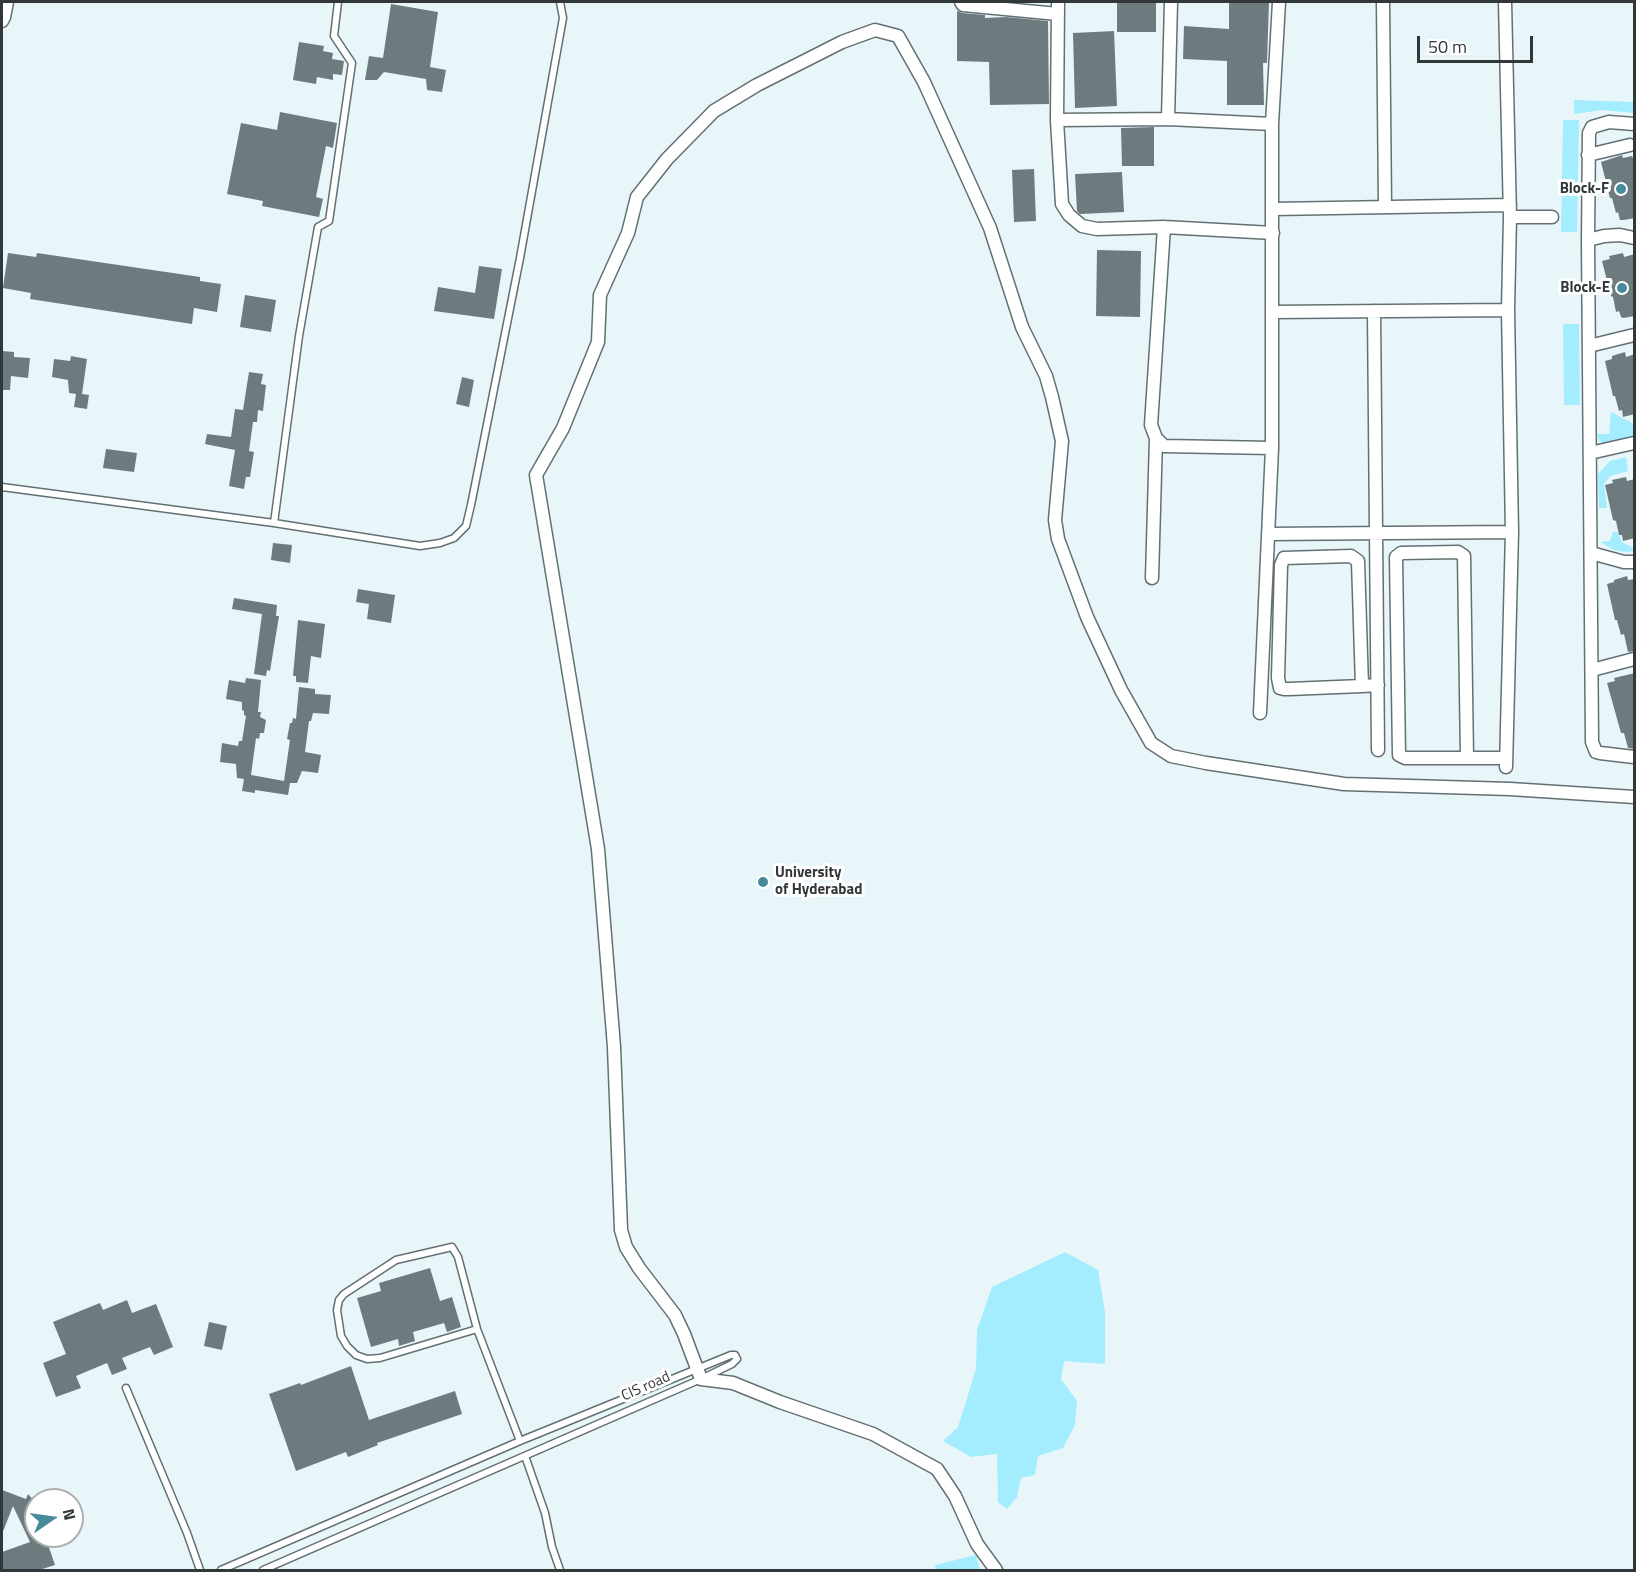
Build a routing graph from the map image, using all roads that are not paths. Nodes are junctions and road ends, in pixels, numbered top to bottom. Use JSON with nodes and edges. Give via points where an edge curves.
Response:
{"nodes":[{"id":1,"x":7,"y":2,"type":"edge"},
{"id":2,"x":338,"y":2,"type":"edge"},
{"id":3,"x":560,"y":2,"type":"edge"},
{"id":4,"x":961,"y":2,"type":"edge"},
{"id":5,"x":1171,"y":2,"type":"edge"},
{"id":6,"x":1279,"y":2,"type":"edge"},
{"id":7,"x":1383,"y":2,"type":"edge"},
{"id":8,"x":1505,"y":2,"type":"edge"},
{"id":9,"x":1058,"y":8,"type":"edge"},
{"id":10,"x":2,"y":21,"type":"edge"},
{"id":11,"x":1168,"y":119,"type":"junction"},
{"id":12,"x":1057,"y":120,"type":"junction"},
{"id":13,"x":1272,"y":124,"type":"junction"},
{"id":14,"x":1635,"y":124,"type":"edge"},
{"id":15,"x":1630,"y":145,"type":"dead end"},
{"id":16,"x":1588,"y":155,"type":"junction"},
{"id":17,"x":1384,"y":206,"type":"junction"},
{"id":18,"x":1272,"y":208,"type":"junction"},
{"id":19,"x":1510,"y":211,"type":"junction"},
{"id":20,"x":1552,"y":217,"type":"dead end"},
{"id":21,"x":1164,"y":227,"type":"junction"},
{"id":22,"x":1273,"y":233,"type":"junction"},
{"id":23,"x":1635,"y":238,"type":"edge"},
{"id":24,"x":1588,"y":240,"type":"junction"},
{"id":25,"x":1508,"y":310,"type":"junction"},
{"id":26,"x":1374,"y":311,"type":"junction"},
{"id":27,"x":1272,"y":312,"type":"junction"},
{"id":28,"x":1635,"y":335,"type":"edge"},
{"id":29,"x":1588,"y":346,"type":"junction"},
{"id":30,"x":1156,"y":438,"type":"junction"},
{"id":31,"x":1635,"y":443,"type":"edge"},
{"id":32,"x":1272,"y":448,"type":"junction"},
{"id":33,"x":1590,"y":453,"type":"junction"},
{"id":34,"x":2,"y":487,"type":"edge"},
{"id":35,"x":274,"y":523,"type":"junction"},
{"id":36,"x":1512,"y":532,"type":"junction"},
{"id":37,"x":1377,"y":533,"type":"junction"},
{"id":38,"x":1268,"y":534,"type":"junction"},
{"id":39,"x":1591,"y":553,"type":"junction"},
{"id":40,"x":1635,"y":562,"type":"edge"},
{"id":41,"x":1152,"y":578,"type":"dead end"},
{"id":42,"x":1635,"y":659,"type":"edge"},
{"id":43,"x":1592,"y":670,"type":"junction"},
{"id":44,"x":1362,"y":686,"type":"junction"},
{"id":45,"x":1378,"y":686,"type":"junction"},
{"id":46,"x":1260,"y":713,"type":"dead end"},
{"id":47,"x":1378,"y":750,"type":"dead end"},
{"id":48,"x":1635,"y":757,"type":"edge"},
{"id":49,"x":1467,"y":758,"type":"junction"},
{"id":50,"x":1635,"y":797,"type":"edge"},
{"id":51,"x":477,"y":1329,"type":"junction"},
{"id":52,"x":699,"y":1374,"type":"junction"},
{"id":53,"x":126,"y":1388,"type":"dead end"},
{"id":54,"x":520,"y":1441,"type":"junction"},
{"id":55,"x":525,"y":1456,"type":"junction"},
{"id":56,"x":200,"y":1570,"type":"edge"},
{"id":57,"x":221,"y":1570,"type":"edge"},
{"id":58,"x":263,"y":1570,"type":"edge"},
{"id":59,"x":560,"y":1570,"type":"edge"},
{"id":60,"x":996,"y":1570,"type":"edge"}],
"edges":[{"from":1,"to":10,"type":"street"},
{"from":2,"to":35,"type":"lane","via":[[334,36],[352,63],[329,221],[318,227],[299,336]]},
{"from":3,"to":35,"type":"lane","via":[[563,18],[466,526],[454,538],[420,546]]},
{"from":4,"to":9,"type":"street"},
{"from":5,"to":11,"type":"street"},
{"from":6,"to":13,"type":"street"},
{"from":7,"to":17,"type":"street"},
{"from":8,"to":19,"type":"street"},
{"from":9,"to":12,"type":"street"},
{"from":11,"to":12,"type":"street"},
{"from":11,"to":13,"type":"street"},
{"from":12,"to":21,"type":"street","via":[[1062,204],[1069,215],[1082,226],[1097,229]]},
{"from":13,"to":18,"type":"street"},
{"from":14,"to":16,"type":"street","via":[[1609,122],[1592,127]]},
{"from":15,"to":16,"type":"street"},
{"from":16,"to":24,"type":"street"},
{"from":17,"to":18,"type":"street"},
{"from":17,"to":19,"type":"street"},
{"from":18,"to":22,"type":"street"},
{"from":19,"to":20,"type":"street"},
{"from":19,"to":25,"type":"street"},
{"from":21,"to":22,"type":"street"},
{"from":21,"to":30,"type":"street","via":[[1151,425]]},
{"from":22,"to":27,"type":"street"},
{"from":23,"to":24,"type":"street","via":[[1620,235]]},
{"from":24,"to":29,"type":"street"},
{"from":25,"to":26,"type":"street"},
{"from":25,"to":36,"type":"street"},
{"from":26,"to":27,"type":"street"},
{"from":26,"to":37,"type":"street"},
{"from":27,"to":32,"type":"street"},
{"from":28,"to":29,"type":"street"},
{"from":29,"to":33,"type":"street"},
{"from":30,"to":32,"type":"street","via":[[1164,446]]},
{"from":30,"to":41,"type":"street"},
{"from":31,"to":33,"type":"street"},
{"from":32,"to":38,"type":"street"},
{"from":33,"to":39,"type":"street"},
{"from":34,"to":35,"type":"lane"},
{"from":36,"to":37,"type":"street"},
{"from":36,"to":49,"type":"street","via":[[1506,762]]},
{"from":37,"to":38,"type":"street"},
{"from":37,"to":45,"type":"street"},
{"from":38,"to":46,"type":"street"},
{"from":39,"to":40,"type":"street"},
{"from":39,"to":43,"type":"street"},
{"from":42,"to":43,"type":"street"},
{"from":43,"to":48,"type":"street","via":[[1593,747],[1600,753]]},
{"from":44,"to":44,"type":"street","via":[[1280,688],[1284,558],[1351,556],[1358,561]]},
{"from":44,"to":45,"type":"street"},
{"from":45,"to":47,"type":"street"},
{"from":49,"to":49,"type":"street","via":[[1405,759],[1398,753],[1396,557],[1401,553],[1458,552],[1464,556]]},
{"from":50,"to":52,"type":"street","via":[[1344,784],[1171,756],[1151,743],[1087,617],[1058,539],[1062,441],[1046,376],[1022,327],[990,228],[924,82],[898,36],[875,30],[842,42],[714,111],[637,197],[628,233],[600,295],[598,342],[563,428],[536,476],[598,849],[614,1047],[621,1230],[639,1268],[675,1315]]},
{"from":51,"to":51,"type":"lane","via":[[458,1257],[452,1248],[387,1264],[344,1294],[337,1310],[346,1346],[367,1359]]},
{"from":51,"to":54,"type":"lane"},
{"from":52,"to":52,"type":"lane","via":[[732,1364],[737,1359],[731,1355]]},
{"from":52,"to":54,"type":"lane"},
{"from":52,"to":55,"type":"lane","name":"CIS road"},
{"from":52,"to":60,"type":"street","via":[[873,1434],[938,1469],[977,1544]]},
{"from":53,"to":56,"type":"lane"},
{"from":54,"to":57,"type":"lane"},
{"from":55,"to":58,"type":"lane","name":"CIS road"},
{"from":55,"to":59,"type":"lane"}]}
